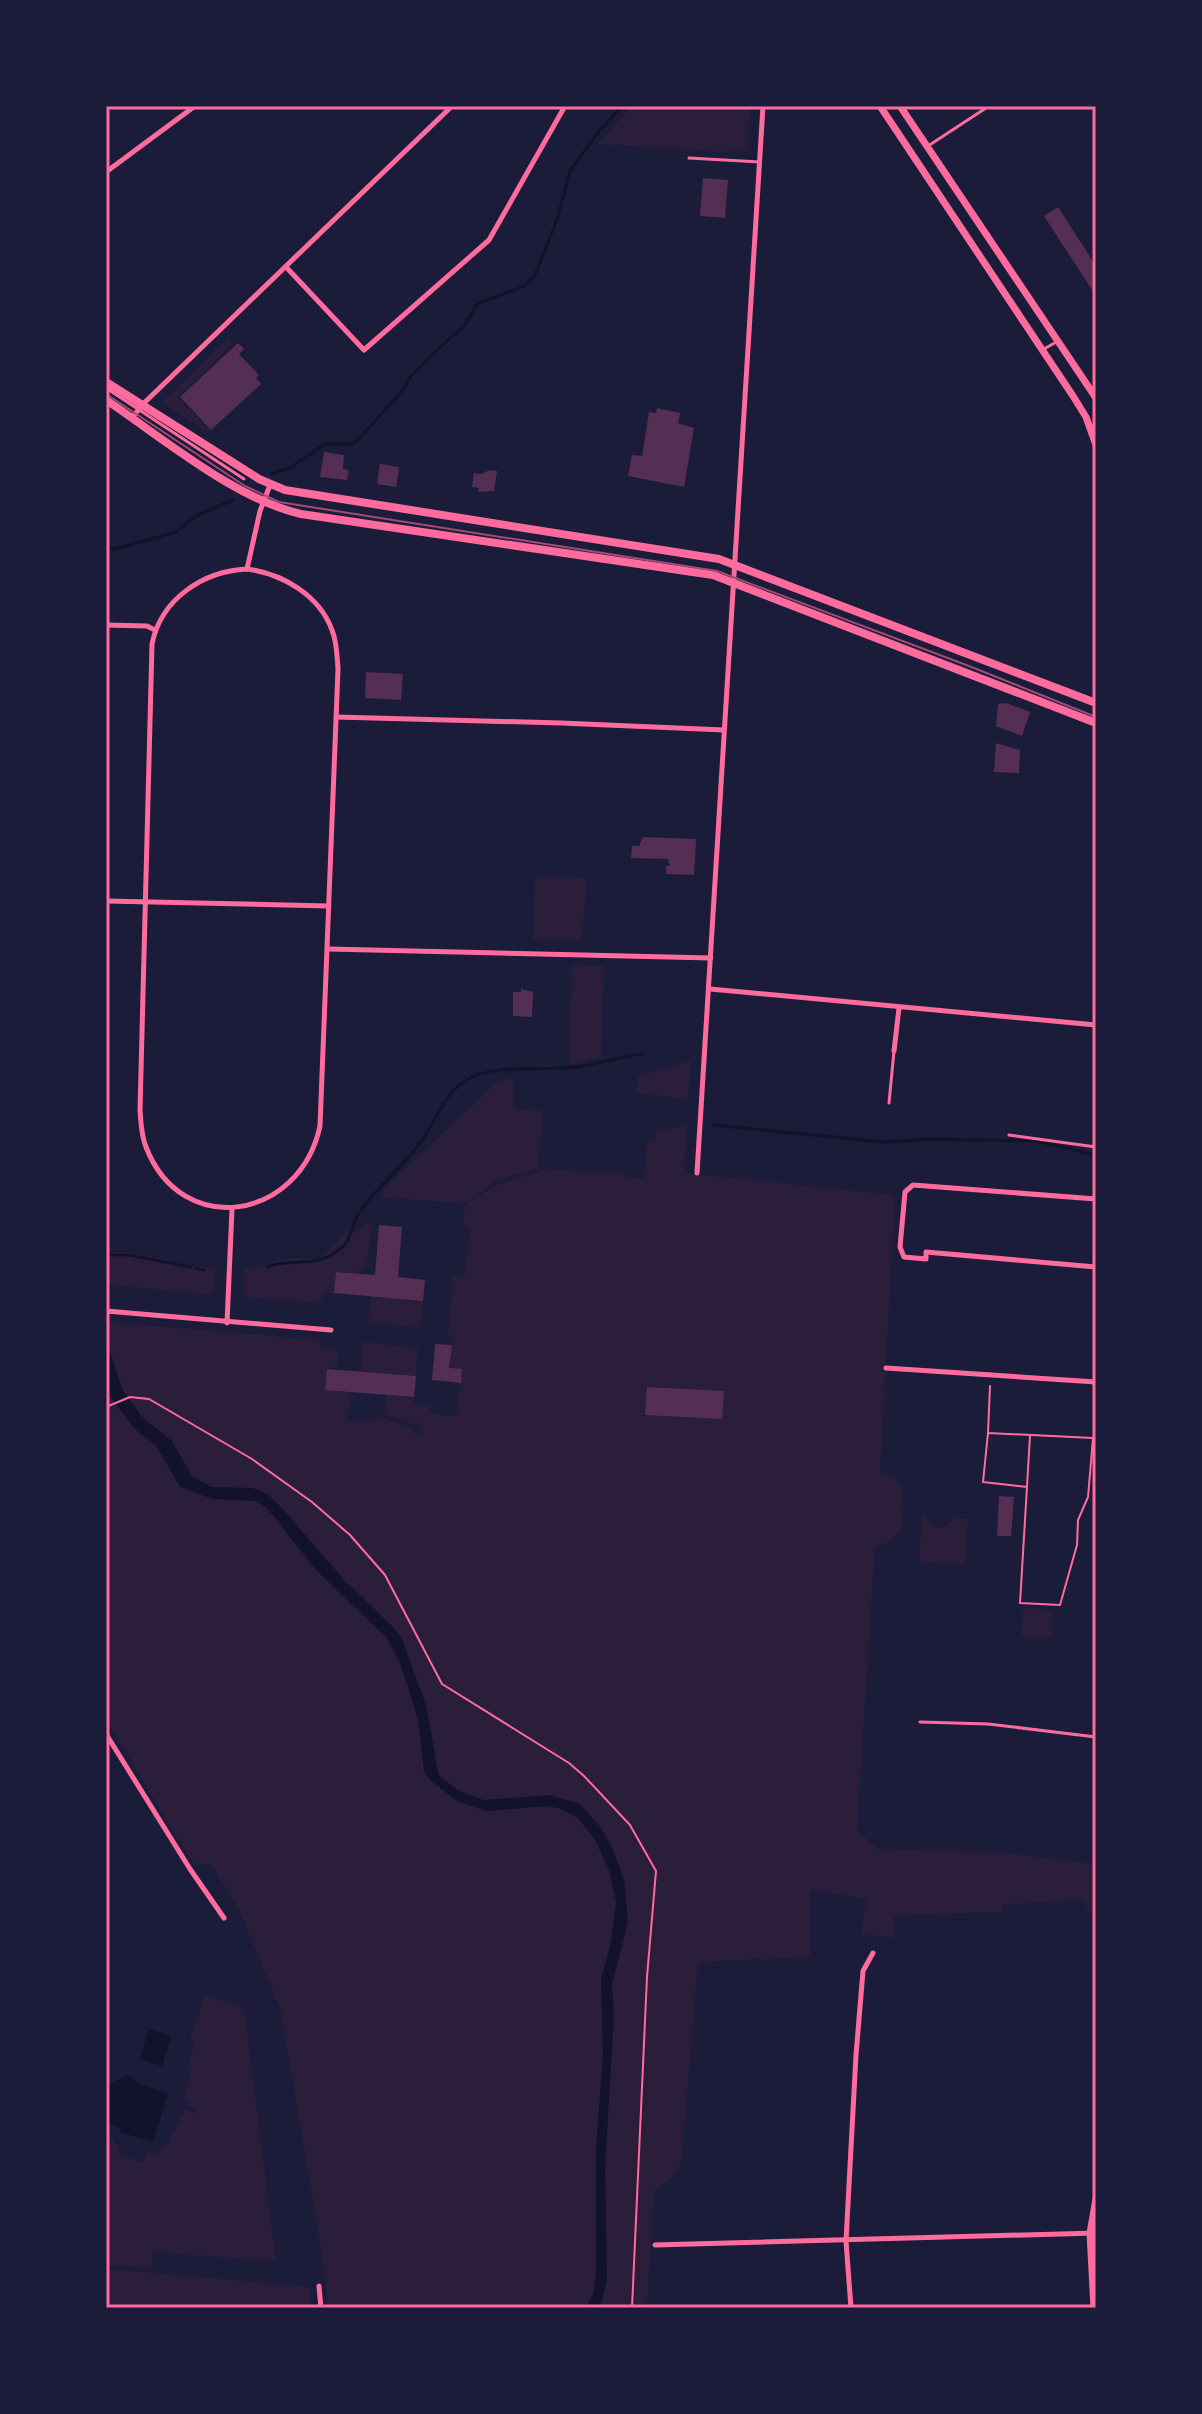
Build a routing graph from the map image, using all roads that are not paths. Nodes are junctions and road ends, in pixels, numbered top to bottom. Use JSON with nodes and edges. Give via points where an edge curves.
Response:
{"nodes":[{"id":1,"x":195,"y":106,"type":"edge"},
{"id":2,"x":452,"y":106,"type":"edge"},
{"id":3,"x":565,"y":106,"type":"edge"},
{"id":4,"x":763,"y":106,"type":"edge"},
{"id":5,"x":880,"y":106,"type":"edge"},
{"id":6,"x":900,"y":106,"type":"edge"},
{"id":7,"x":989,"y":106,"type":"edge"},
{"id":8,"x":928,"y":146,"type":"junction"},
{"id":9,"x":689,"y":158,"type":"dead end"},
{"id":10,"x":760,"y":162,"type":"junction"},
{"id":11,"x":106,"y":172,"type":"edge"},
{"id":12,"x":287,"y":268,"type":"junction"},
{"id":13,"x":1058,"y":341,"type":"junction"},
{"id":14,"x":1042,"y":350,"type":"junction"},
{"id":15,"x":106,"y":385,"type":"edge"},
{"id":16,"x":1096,"y":398,"type":"edge"},
{"id":17,"x":108,"y":405,"type":"edge"},
{"id":18,"x":140,"y":407,"type":"junction"},
{"id":19,"x":132,"y":418,"type":"junction"},
{"id":20,"x":1096,"y":445,"type":"edge"},
{"id":21,"x":244,"y":479,"type":"dead end"},
{"id":22,"x":270,"y":485,"type":"junction"},
{"id":23,"x":262,"y":502,"type":"junction"},
{"id":24,"x":735,"y":564,"type":"junction"},
{"id":25,"x":247,"y":569,"type":"junction"},
{"id":26,"x":734,"y":582,"type":"junction"},
{"id":27,"x":106,"y":625,"type":"edge"},
{"id":28,"x":155,"y":630,"type":"junction"},
{"id":29,"x":1096,"y":703,"type":"edge"},
{"id":30,"x":336,"y":717,"type":"junction"},
{"id":31,"x":1096,"y":723,"type":"edge"},
{"id":32,"x":724,"y":730,"type":"junction"},
{"id":33,"x":106,"y":901,"type":"edge"},
{"id":34,"x":145,"y":901,"type":"junction"},
{"id":35,"x":329,"y":906,"type":"junction"},
{"id":36,"x":328,"y":949,"type":"junction"},
{"id":37,"x":711,"y":958,"type":"junction"},
{"id":38,"x":710,"y":989,"type":"junction"},
{"id":39,"x":899,"y":1008,"type":"junction"},
{"id":40,"x":1096,"y":1025,"type":"edge"},
{"id":41,"x":894,"y":1051,"type":"joint"},
{"id":42,"x":889,"y":1103,"type":"dead end"},
{"id":43,"x":1009,"y":1135,"type":"dead end"},
{"id":44,"x":1096,"y":1147,"type":"edge"},
{"id":45,"x":697,"y":1173,"type":"dead end"},
{"id":46,"x":1096,"y":1199,"type":"edge"},
{"id":47,"x":232,"y":1209,"type":"junction"},
{"id":48,"x":1096,"y":1267,"type":"edge"},
{"id":49,"x":106,"y":1311,"type":"edge"},
{"id":50,"x":227,"y":1323,"type":"junction"},
{"id":51,"x":331,"y":1330,"type":"dead end"},
{"id":52,"x":886,"y":1368,"type":"dead end"},
{"id":53,"x":1096,"y":1382,"type":"edge"},
{"id":54,"x":920,"y":1722,"type":"dead end"},
{"id":55,"x":106,"y":1734,"type":"edge"},
{"id":56,"x":1096,"y":1737,"type":"edge"},
{"id":57,"x":224,"y":1918,"type":"dead end"},
{"id":58,"x":873,"y":1953,"type":"dead end"},
{"id":59,"x":1096,"y":2199,"type":"edge"},
{"id":60,"x":1093,"y":2233,"type":"edge"},
{"id":61,"x":846,"y":2241,"type":"junction"},
{"id":62,"x":655,"y":2245,"type":"dead end"},
{"id":63,"x":319,"y":2286,"type":"dead end"},
{"id":64,"x":321,"y":2308,"type":"edge"},
{"id":65,"x":851,"y":2308,"type":"edge"},
{"id":66,"x":1094,"y":2308,"type":"edge"}],
"edges":[{"from":1,"to":11,"type":"street"},
{"from":2,"to":12,"type":"street"},
{"from":3,"to":12,"type":"street","via":[[489,240],[364,350]]},
{"from":4,"to":10,"type":"street"},
{"from":5,"to":14,"type":"main road"},
{"from":6,"to":8,"type":"main road"},
{"from":7,"to":8,"type":"lane"},
{"from":8,"to":13,"type":"main road"},
{"from":9,"to":10,"type":"lane"},
{"from":10,"to":24,"type":"street"},
{"from":12,"to":18,"type":"street"},
{"from":13,"to":14,"type":"lane"},
{"from":13,"to":16,"type":"main road"},
{"from":14,"to":20,"type":"main road","via":[[1086,417]]},
{"from":15,"to":18,"type":"main road"},
{"from":17,"to":19,"type":"main road"},
{"from":18,"to":19,"type":"street"},
{"from":18,"to":21,"type":"lane"},
{"from":18,"to":22,"type":"main road"},
{"from":19,"to":23,"type":"main road"},
{"from":22,"to":23,"type":"street"},
{"from":22,"to":24,"type":"main road"},
{"from":23,"to":25,"type":"street"},
{"from":23,"to":26,"type":"main road","via":[[301,514],[684,570]]},
{"from":24,"to":26,"type":"street"},
{"from":24,"to":29,"type":"main road"},
{"from":25,"to":28,"type":"street","via":[[227,570],[194,585],[172,603]]},
{"from":25,"to":30,"type":"street","via":[[293,585],[326,617],[337,656]]},
{"from":26,"to":31,"type":"main road"},
{"from":26,"to":32,"type":"street"},
{"from":27,"to":28,"type":"street"},
{"from":28,"to":34,"type":"street"},
{"from":30,"to":32,"type":"street"},
{"from":30,"to":35,"type":"street"},
{"from":32,"to":37,"type":"street"},
{"from":33,"to":34,"type":"street"},
{"from":34,"to":35,"type":"street"},
{"from":34,"to":47,"type":"street","via":[[140,1110],[145,1145],[161,1172],[181,1191]]},
{"from":35,"to":36,"type":"street"},
{"from":36,"to":37,"type":"street"},
{"from":36,"to":47,"type":"street","via":[[320,1126],[313,1150],[282,1190]]},
{"from":37,"to":38,"type":"street"},
{"from":38,"to":39,"type":"street"},
{"from":38,"to":45,"type":"street"},
{"from":39,"to":40,"type":"street"},
{"from":39,"to":41,"type":"street"},
{"from":41,"to":42,"type":"lane"},
{"from":43,"to":44,"type":"lane"},
{"from":46,"to":48,"type":"street","via":[[913,1185],[905,1192],[900,1247],[904,1257],[926,1259],[926,1252]]},
{"from":47,"to":50,"type":"street"},
{"from":49,"to":50,"type":"street"},
{"from":50,"to":51,"type":"street"},
{"from":52,"to":53,"type":"street"},
{"from":54,"to":56,"type":"lane"},
{"from":55,"to":57,"type":"street"},
{"from":58,"to":61,"type":"street","via":[[862,1980]]},
{"from":59,"to":60,"type":"main road"},
{"from":60,"to":61,"type":"street"},
{"from":60,"to":66,"type":"main road"},
{"from":61,"to":62,"type":"street"},
{"from":61,"to":65,"type":"street"},
{"from":63,"to":64,"type":"street"}]}
